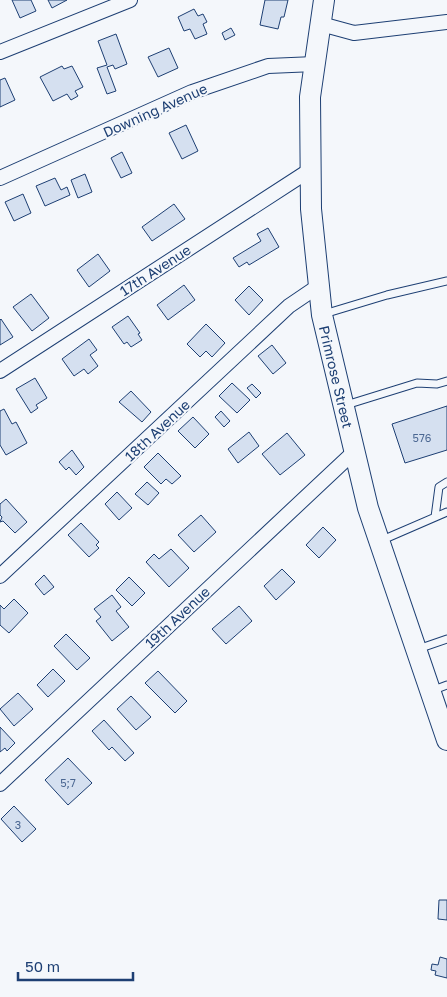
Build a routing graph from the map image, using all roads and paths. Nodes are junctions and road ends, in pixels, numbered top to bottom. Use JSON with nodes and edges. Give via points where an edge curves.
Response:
{"nodes":[{"id":1,"x":130,"y":0,"type":"edge"},
{"id":2,"x":324,"y":0,"type":"edge"},
{"id":3,"x":447,"y":22,"type":"edge"},
{"id":4,"x":321,"y":24,"type":"junction"},
{"id":5,"x":0,"y":52,"type":"edge"},
{"id":6,"x":315,"y":64,"type":"junction"},
{"id":7,"x":310,"y":170,"type":"junction"},
{"id":8,"x":0,"y":178,"type":"edge"},
{"id":9,"x":447,"y":281,"type":"edge"},
{"id":10,"x":317,"y":287,"type":"junction"},
{"id":11,"x":322,"y":315,"type":"junction"},
{"id":12,"x":0,"y":370,"type":"edge"},
{"id":13,"x":447,"y":381,"type":"edge"},
{"id":14,"x":344,"y":406,"type":"junction"},
{"id":15,"x":355,"y":451,"type":"junction"},
{"id":16,"x":447,"y":482,"type":"edge"},
{"id":17,"x":447,"y":512,"type":"edge"},
{"id":18,"x":435,"y":517,"type":"junction"},
{"id":19,"x":380,"y":541,"type":"junction"},
{"id":20,"x":0,"y":576,"type":"edge"},
{"id":21,"x":447,"y":639,"type":"edge"},
{"id":22,"x":418,"y":649,"type":"junction"},
{"id":23,"x":439,"y":688,"type":"edge"},
{"id":24,"x":447,"y":740,"type":"edge"},
{"id":25,"x":0,"y":784,"type":"edge"}],
"edges":[{"from":1,"to":5,"type":"street"},
{"from":2,"to":4,"type":"main road","name":"Primrose Street"},
{"from":3,"to":4,"type":"street","via":[[354,33]]},
{"from":4,"to":6,"type":"main road","name":"Primrose Street"},
{"from":6,"to":7,"type":"main road","name":"Primrose Street","via":[[310,97]]},
{"from":6,"to":8,"type":"street","name":"Downing Avenue","via":[[268,66],[192,92]]},
{"from":7,"to":10,"type":"main road","name":"Primrose Street"},
{"from":7,"to":12,"type":"street","name":"17th Avenue"},
{"from":9,"to":11,"type":"lane"},
{"from":10,"to":11,"type":"main road","name":"Primrose Street"},
{"from":10,"to":20,"type":"street","name":"18th Avenue","via":[[289,306]]},
{"from":11,"to":14,"type":"main road","name":"Primrose Street"},
{"from":13,"to":14,"type":"lane","via":[[417,383]]},
{"from":14,"to":15,"type":"main road","name":"Primrose Street"},
{"from":15,"to":19,"type":"main road","name":"Primrose Street","via":[[368,508]]},
{"from":15,"to":25,"type":"street","name":"19th Avenue"},
{"from":16,"to":18,"type":"lane","via":[[439,487]]},
{"from":17,"to":18,"type":"lane"},
{"from":18,"to":19,"type":"lane"},
{"from":19,"to":22,"type":"main road","name":"Primrose Street"},
{"from":21,"to":22,"type":"lane"},
{"from":22,"to":23,"type":"main road","name":"Primrose Street"},
{"from":23,"to":24,"type":"main road","name":"Primrose Street"}]}
